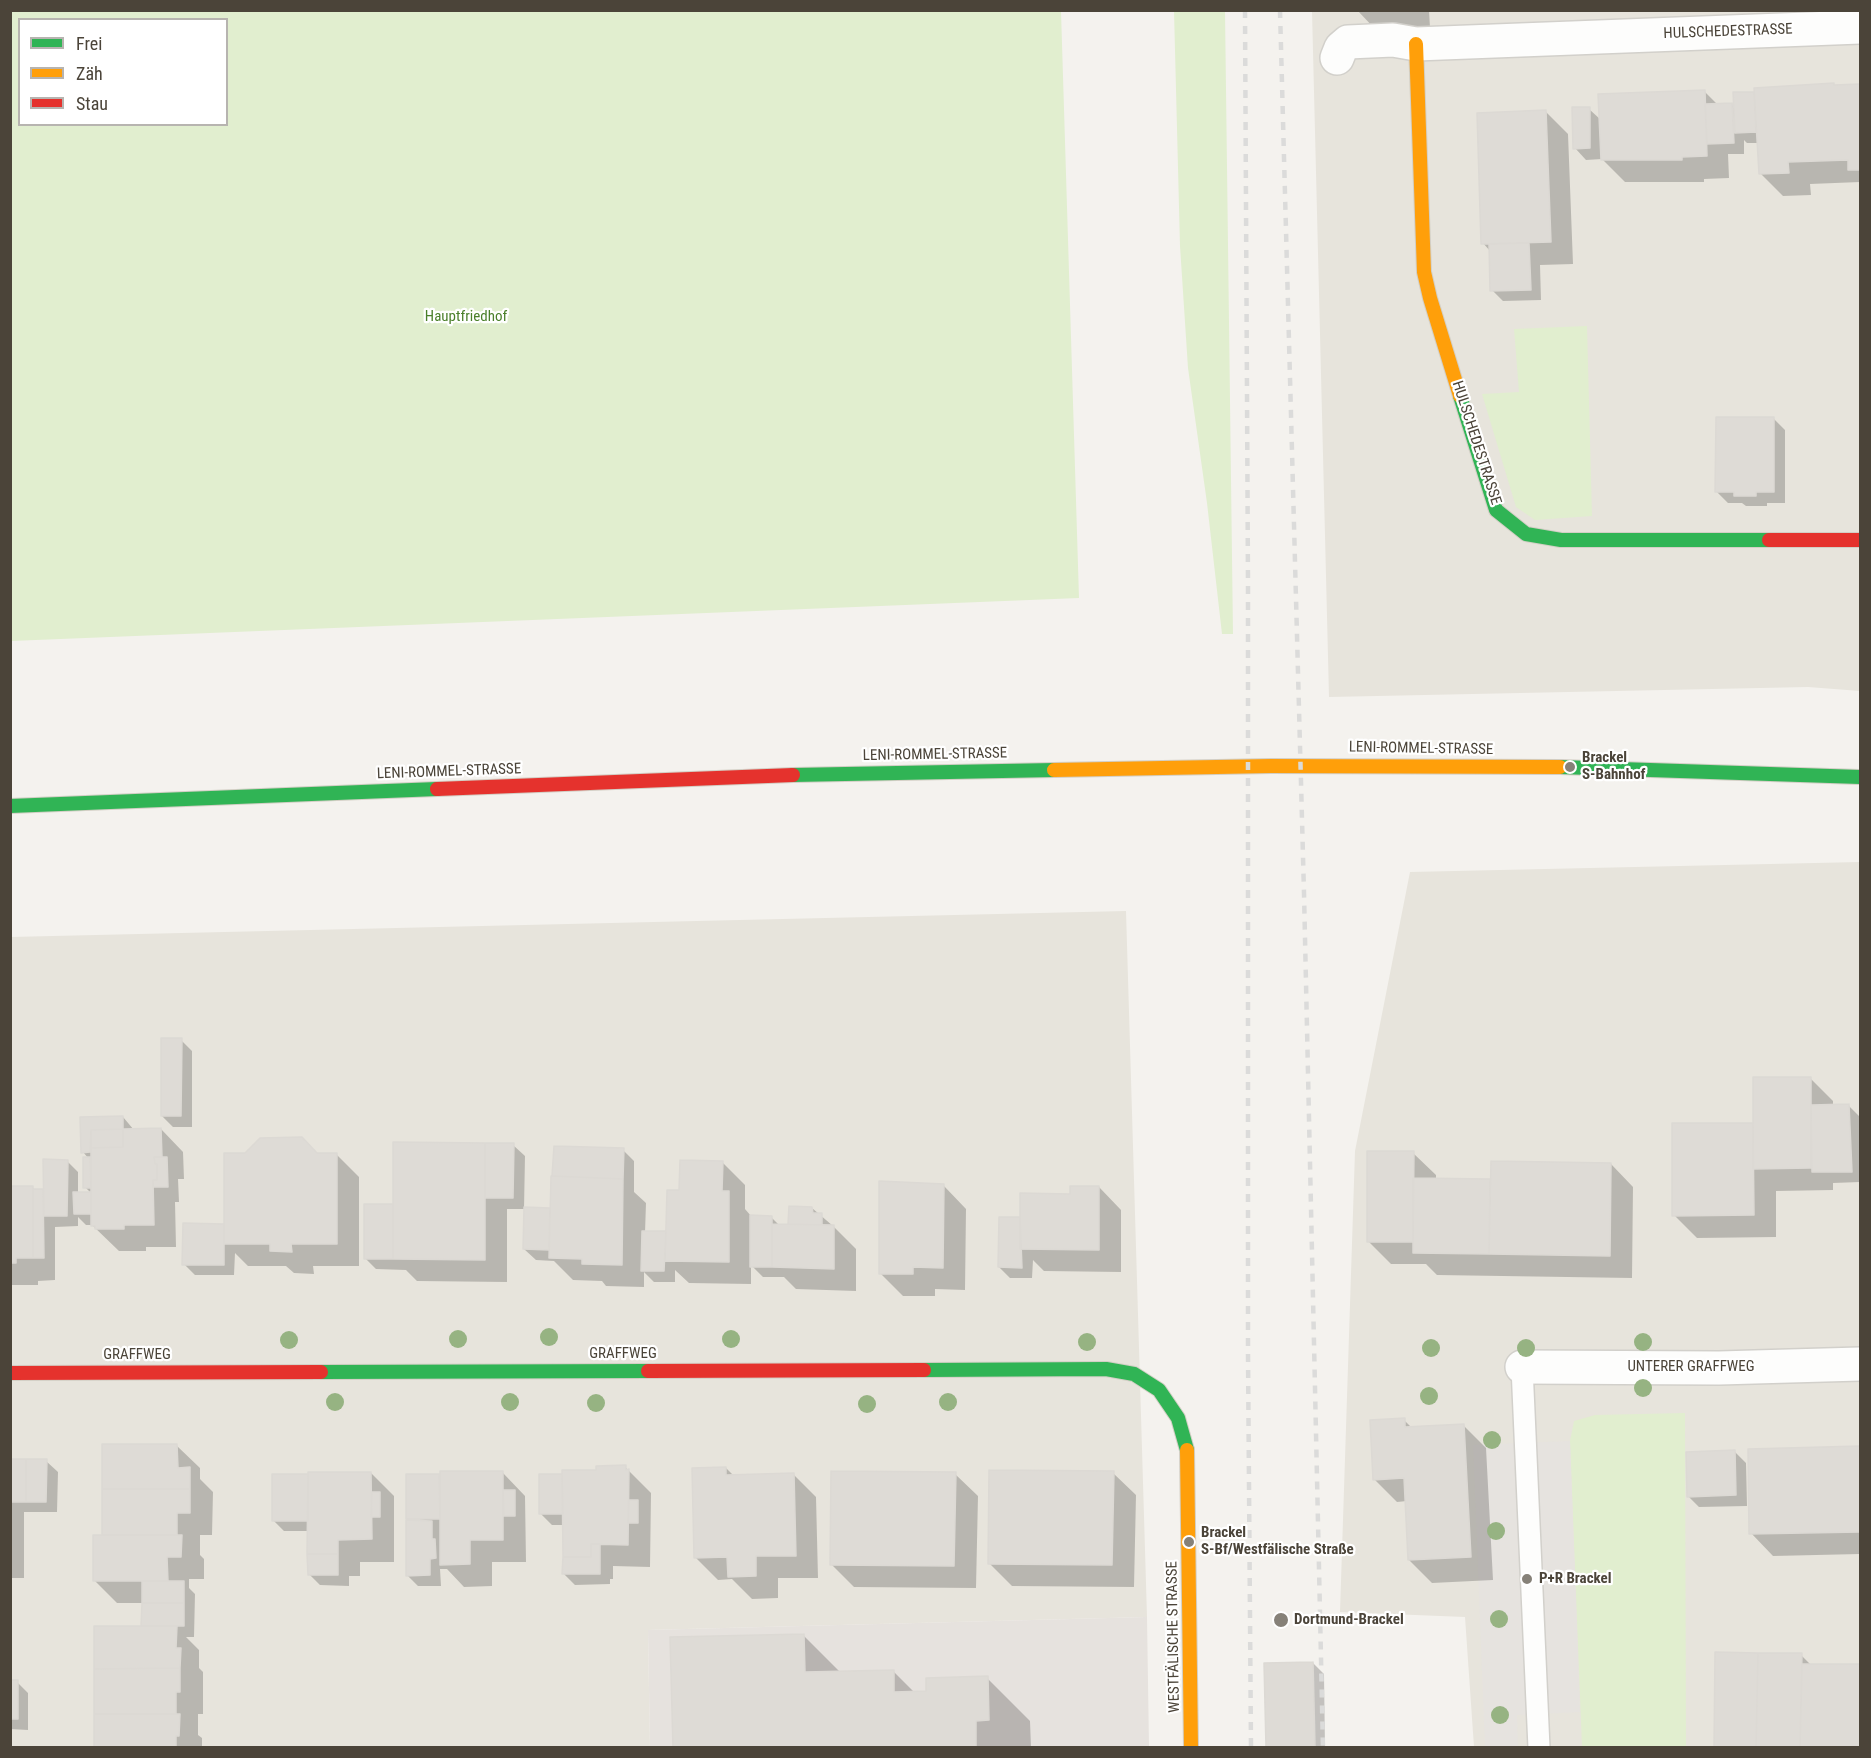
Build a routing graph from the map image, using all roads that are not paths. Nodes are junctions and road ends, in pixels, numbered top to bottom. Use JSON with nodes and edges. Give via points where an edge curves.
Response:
{"nodes":[{"id":1,"x":1860,"y":27,"type":"edge"},
{"id":2,"x":1416,"y":44,"type":"junction"},
{"id":3,"x":1337,"y":58,"type":"dead end"},
{"id":4,"x":1860,"y":540,"type":"edge"},
{"id":5,"x":1860,"y":777,"type":"edge"},
{"id":6,"x":10,"y":806,"type":"edge"},
{"id":7,"x":1860,"y":1364,"type":"edge"},
{"id":8,"x":1522,"y":1367,"type":"joint"},
{"id":9,"x":10,"y":1373,"type":"edge"},
{"id":10,"x":1188,"y":1455,"type":"joint"},
{"id":11,"x":1191,"y":1748,"type":"edge"},
{"id":12,"x":1539,"y":1748,"type":"edge"}],
"edges":[{"from":1,"to":2,"type":"street","name":"HULSCHEDESTRASSE"},
{"from":2,"to":3,"type":"street","name":"HULSCHEDESTRASSE","via":[[1393,40],[1348,42]]},
{"from":2,"to":4,"type":"street","name":"HULSCHEDESTRASSE","via":[[1424,272],[1496,510],[1526,534],[1561,540]]},
{"from":5,"to":6,"type":"street","name":"LENI-ROMMEL-STRASSE","via":[[1570,767],[1271,766],[849,773]]},
{"from":7,"to":8,"type":"street","name":"UNTERER GRAFFWEG"},
{"from":8,"to":12,"type":"lane"},
{"from":9,"to":10,"type":"street","name":"GRAFFWEG","via":[[1106,1369],[1134,1374],[1159,1390],[1178,1418]]},
{"from":10,"to":11,"type":"street","name":"WESTFÄLISCHE STRASSE"}]}
